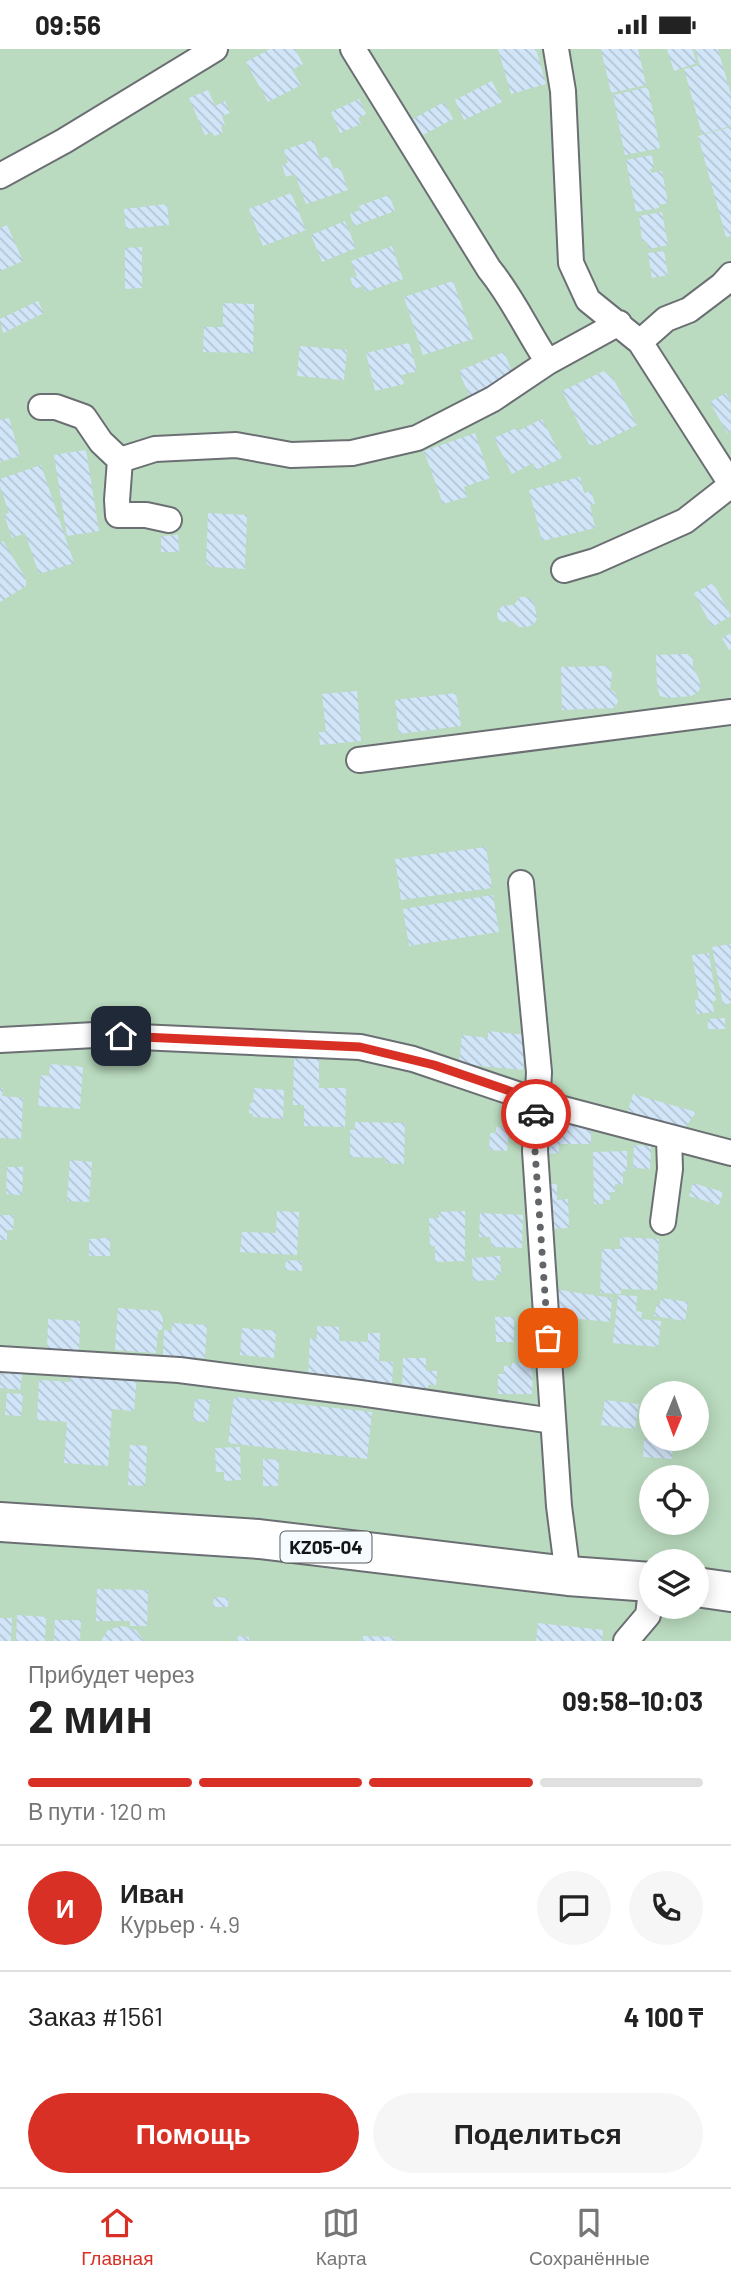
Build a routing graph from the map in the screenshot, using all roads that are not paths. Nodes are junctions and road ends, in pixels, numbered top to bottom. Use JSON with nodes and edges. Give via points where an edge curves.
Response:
{"nodes":[{"id":1,"x":215,"y":49,"type":"edge"},
{"id":2,"x":354,"y":49,"type":"edge"},
{"id":3,"x":556,"y":49,"type":"edge"},
{"id":4,"x":0,"y":176,"type":"edge"},
{"id":5,"x":731,"y":275,"type":"edge"},
{"id":6,"x":619,"y":323,"type":"junction"},
{"id":7,"x":640,"y":342,"type":"junction"},
{"id":8,"x":548,"y":362,"type":"junction"},
{"id":9,"x":41,"y":407,"type":"dead end"},
{"id":10,"x":120,"y":460,"type":"junction"},
{"id":11,"x":731,"y":484,"type":"edge"},
{"id":12,"x":169,"y":520,"type":"dead end"},
{"id":13,"x":564,"y":570,"type":"dead end"},
{"id":14,"x":731,"y":712,"type":"edge"},
{"id":15,"x":359,"y":760,"type":"dead end"},
{"id":16,"x":521,"y":883,"type":"dead end"},
{"id":17,"x":0,"y":1040,"type":"edge"},
{"id":18,"x":536,"y":1100,"type":"junction"},
{"id":19,"x":669,"y":1138,"type":"junction"},
{"id":20,"x":731,"y":1153,"type":"edge"},
{"id":21,"x":663,"y":1222,"type":"dead end"},
{"id":22,"x":0,"y":1359,"type":"edge"},
{"id":23,"x":553,"y":1421,"type":"junction"},
{"id":24,"x":0,"y":1522,"type":"edge"},
{"id":25,"x":568,"y":1576,"type":"junction"},
{"id":26,"x":639,"y":1581,"type":"edge"},
{"id":27,"x":709,"y":1589,"type":"edge"},
{"id":28,"x":731,"y":1592,"type":"edge"},
{"id":29,"x":645,"y":1619,"type":"edge"},
{"id":30,"x":626,"y":1641,"type":"edge"}],
"edges":[{"from":1,"to":4,"type":"street"},
{"from":2,"to":8,"type":"street"},
{"from":3,"to":6,"type":"street","via":[[563,91],[571,263],[588,300]]},
{"from":5,"to":7,"type":"street"},
{"from":6,"to":7,"type":"street"},
{"from":6,"to":8,"type":"street"},
{"from":7,"to":11,"type":"street"},
{"from":8,"to":10,"type":"street","via":[[493,399],[417,438],[352,453],[291,455],[236,446],[155,449]]},
{"from":9,"to":10,"type":"street","via":[[84,417]]},
{"from":10,"to":12,"type":"street","via":[[118,515]]},
{"from":11,"to":13,"type":"street","via":[[685,521]]},
{"from":14,"to":15,"type":"street"},
{"from":16,"to":18,"type":"street","via":[[539,1072]]},
{"from":17,"to":18,"type":"street","via":[[95,1035],[360,1047],[434,1065]]},
{"from":18,"to":19,"type":"street"},
{"from":18,"to":23,"type":"street","via":[[535,1151]]},
{"from":19,"to":20,"type":"street"},
{"from":19,"to":21,"type":"street"},
{"from":22,"to":23,"type":"street","via":[[179,1370]]},
{"from":23,"to":25,"type":"street"},
{"from":24,"to":25,"type":"main road","number":"KZ05-04","via":[[259,1539]]},
{"from":25,"to":26,"type":"main road","number":"KZ05-04"},
{"from":27,"to":28,"type":"main road"},
{"from":29,"to":30,"type":"street"}]}
